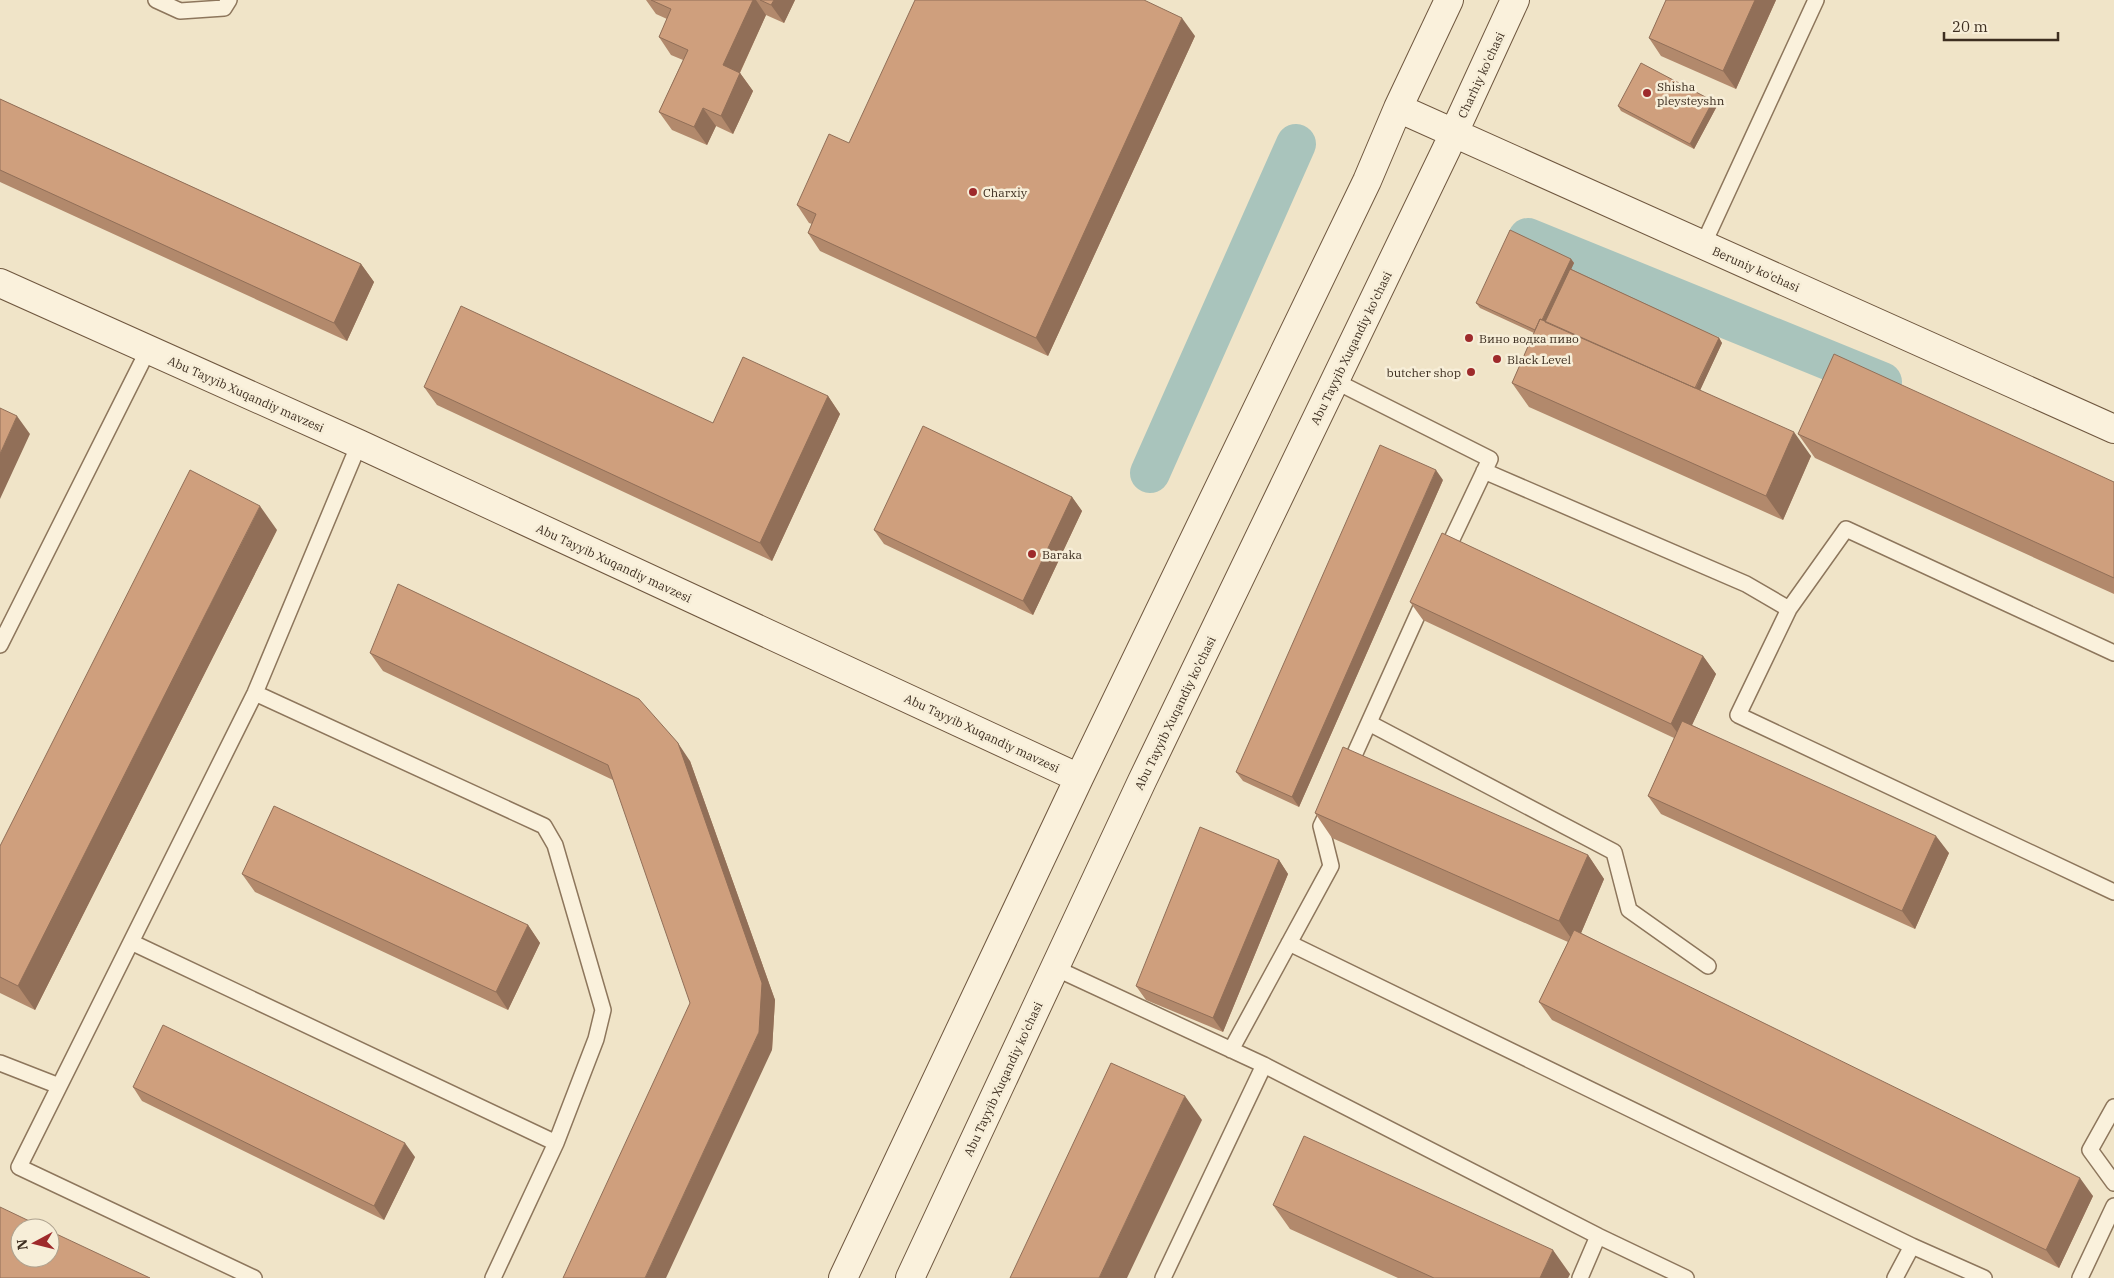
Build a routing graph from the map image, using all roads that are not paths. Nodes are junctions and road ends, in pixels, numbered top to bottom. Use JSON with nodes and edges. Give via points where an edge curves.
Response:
{"nodes":[{"id":1,"x":156,"y":0,"type":"edge"},
{"id":2,"x":229,"y":0,"type":"edge"},
{"id":3,"x":1449,"y":0,"type":"edge"},
{"id":4,"x":1515,"y":0,"type":"edge"},
{"id":5,"x":1816,"y":0,"type":"edge"},
{"id":6,"x":1398,"y":108,"type":"junction"},
{"id":7,"x":1450,"y":142,"type":"junction"},
{"id":8,"x":1703,"y":245,"type":"junction"},
{"id":9,"x":0,"y":283,"type":"edge"},
{"id":10,"x":148,"y":350,"type":"junction"},
{"id":11,"x":1335,"y":381,"type":"junction"},
{"id":12,"x":2114,"y":429,"type":"edge"},
{"id":13,"x":359,"y":444,"type":"junction"},
{"id":14,"x":1484,"y":471,"type":"junction"},
{"id":15,"x":1789,"y":609,"type":"junction"},
{"id":16,"x":0,"y":645,"type":"edge"},
{"id":17,"x":2114,"y":654,"type":"edge"},
{"id":18,"x":254,"y":693,"type":"junction"},
{"id":19,"x":1369,"y":723,"type":"junction"},
{"id":20,"x":1080,"y":778,"type":"junction"},
{"id":21,"x":2114,"y":892,"type":"edge"},
{"id":22,"x":130,"y":942,"type":"junction"},
{"id":23,"x":1289,"y":943,"type":"junction"},
{"id":24,"x":1708,"y":966,"type":"dead end"},
{"id":25,"x":1054,"y":968,"type":"junction"},
{"id":26,"x":1231,"y":1050,"type":"junction"},
{"id":27,"x":0,"y":1063,"type":"edge"},
{"id":28,"x":1264,"y":1065,"type":"junction"},
{"id":29,"x":59,"y":1086,"type":"junction"},
{"id":30,"x":2114,"y":1107,"type":"edge"},
{"id":31,"x":556,"y":1143,"type":"junction"},
{"id":32,"x":2114,"y":1183,"type":"edge"},
{"id":33,"x":2114,"y":1206,"type":"edge"},
{"id":34,"x":1598,"y":1236,"type":"junction"},
{"id":35,"x":1912,"y":1246,"type":"junction"},
{"id":36,"x":1165,"y":1277,"type":"edge"},
{"id":37,"x":254,"y":1278,"type":"edge"},
{"id":38,"x":493,"y":1278,"type":"edge"},
{"id":39,"x":843,"y":1278,"type":"edge"},
{"id":40,"x":910,"y":1278,"type":"edge"},
{"id":41,"x":1580,"y":1278,"type":"edge"},
{"id":42,"x":1686,"y":1278,"type":"edge"},
{"id":43,"x":1895,"y":1278,"type":"edge"},
{"id":44,"x":1984,"y":1278,"type":"edge"},
{"id":45,"x":2080,"y":1278,"type":"edge"}],
"edges":[{"from":1,"to":2,"type":"lane","via":[[180,11],[224,8]]},
{"from":3,"to":6,"type":"main road"},
{"from":4,"to":7,"type":"main road","name":"Charhiy ko'chasi"},
{"from":5,"to":8,"type":"lane"},
{"from":6,"to":7,"type":"main road","name":"Beruniy ko'chasi"},
{"from":6,"to":20,"type":"main road","via":[[1367,181]]},
{"from":7,"to":8,"type":"main road","name":"Beruniy ko'chasi"},
{"from":7,"to":11,"type":"main road","name":"Abu Tayyib Xuqandiy ko'chasi"},
{"from":8,"to":12,"type":"main road","name":"Beruniy ko'chasi"},
{"from":9,"to":10,"type":"main road","name":"Abu Tayyib Xuqandiy mavzesi"},
{"from":10,"to":13,"type":"main road","name":"Abu Tayyib Xuqandiy mavzesi"},
{"from":10,"to":16,"type":"lane"},
{"from":11,"to":14,"type":"lane","via":[[1490,459]]},
{"from":11,"to":25,"type":"main road","name":"Abu Tayyib Xuqandiy ko'chasi"},
{"from":13,"to":18,"type":"lane"},
{"from":13,"to":20,"type":"main road","name":"Abu Tayyib Xuqandiy mavzesi"},
{"from":14,"to":15,"type":"lane","via":[[1746,584]]},
{"from":14,"to":19,"type":"lane"},
{"from":15,"to":17,"type":"lane","via":[[1846,529]]},
{"from":15,"to":21,"type":"lane","via":[[1738,715]]},
{"from":18,"to":22,"type":"lane"},
{"from":18,"to":31,"type":"lane","via":[[544,826],[556,844],[603,1010],[596,1039]]},
{"from":19,"to":23,"type":"lane","via":[[1321,826],[1331,866]]},
{"from":19,"to":24,"type":"lane","via":[[1614,852],[1629,910]]},
{"from":20,"to":39,"type":"main road"},
{"from":22,"to":29,"type":"lane"},
{"from":22,"to":31,"type":"lane"},
{"from":23,"to":26,"type":"lane"},
{"from":23,"to":35,"type":"lane"},
{"from":25,"to":26,"type":"lane"},
{"from":25,"to":40,"type":"main road","name":"Abu Tayyib Xuqandiy ko'chasi"},
{"from":26,"to":28,"type":"lane"},
{"from":27,"to":29,"type":"lane"},
{"from":28,"to":34,"type":"lane"},
{"from":28,"to":36,"type":"lane"},
{"from":29,"to":37,"type":"lane","via":[[19,1168]]},
{"from":30,"to":32,"type":"lane","via":[[2090,1150]]},
{"from":31,"to":38,"type":"lane"},
{"from":33,"to":45,"type":"lane"},
{"from":34,"to":41,"type":"lane"},
{"from":34,"to":42,"type":"lane"},
{"from":35,"to":43,"type":"lane"},
{"from":35,"to":44,"type":"lane"}]}
